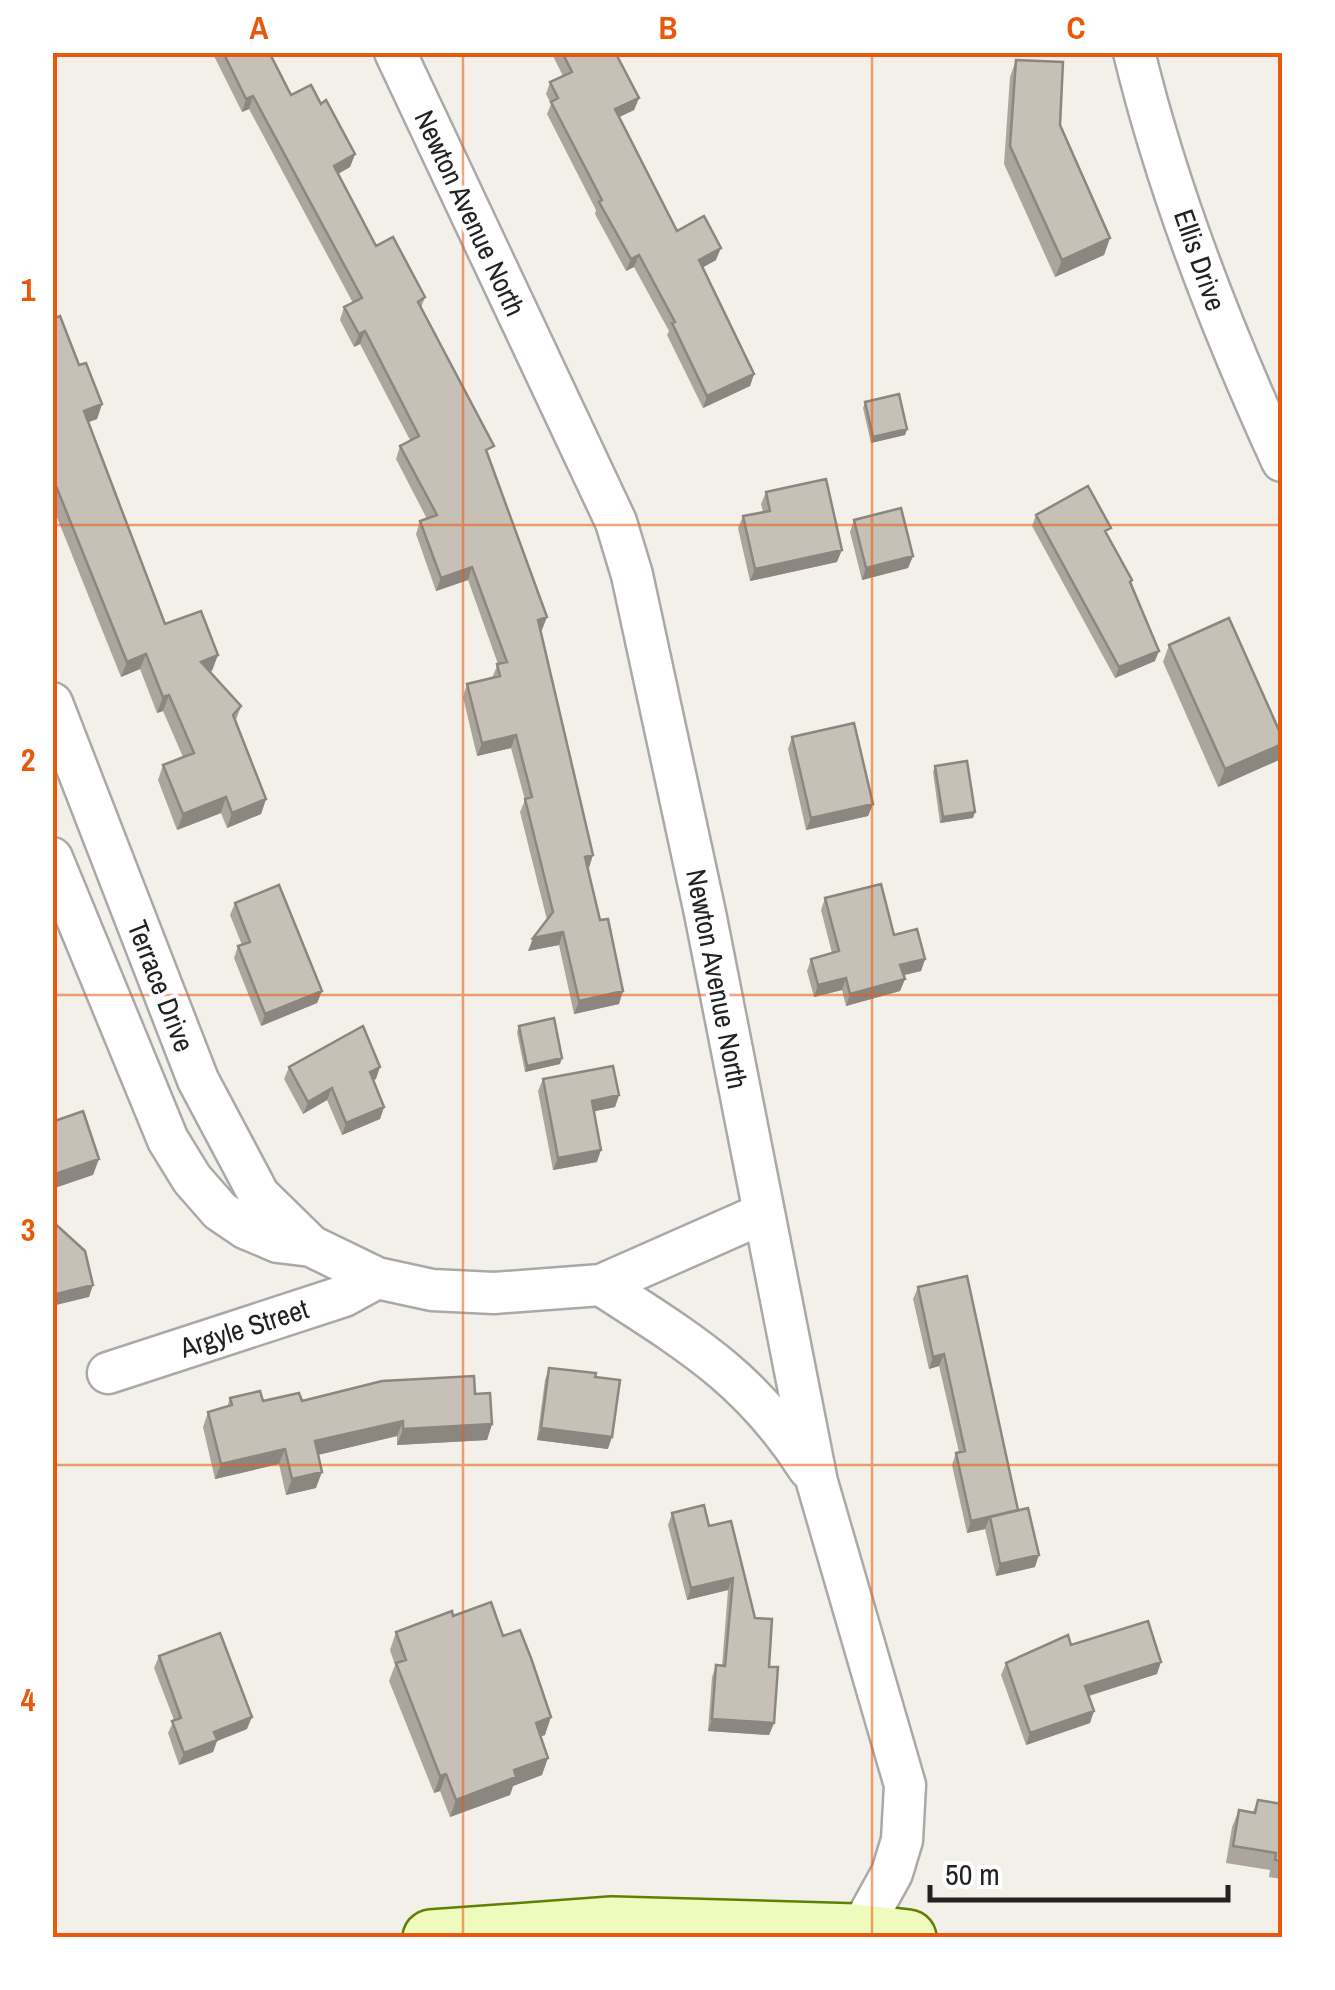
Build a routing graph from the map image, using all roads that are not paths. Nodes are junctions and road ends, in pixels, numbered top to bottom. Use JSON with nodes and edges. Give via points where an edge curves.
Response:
{"nodes":[{"id":1,"x":395,"y":52,"type":"edge"},
{"id":2,"x":1134,"y":52,"type":"edge"},
{"id":3,"x":1282,"y":461,"type":"edge"},
{"id":4,"x":52,"y":703,"type":"edge"},
{"id":5,"x":52,"y":858,"type":"edge"},
{"id":6,"x":764,"y":1214,"type":"junction"},
{"id":7,"x":311,"y":1246,"type":"junction"},
{"id":8,"x":377,"y":1278,"type":"junction"},
{"id":9,"x":601,"y":1286,"type":"junction"},
{"id":10,"x":108,"y":1373,"type":"dead end"},
{"id":11,"x":817,"y":1482,"type":"junction"},
{"id":12,"x":873,"y":1936,"type":"edge"},
{"id":13,"x":431,"y":1938,"type":"edge"}],
"edges":[{"from":1,"to":6,"type":"street","name":"Newton Avenue North","via":[[616,522],[705,913]]},
{"from":2,"to":3,"type":"street","name":"Ellis Drive","via":[[1230,348]]},
{"from":4,"to":7,"type":"street","name":"Terrace Drive","via":[[198,1080],[260,1196]]},
{"from":5,"to":7,"type":"street","name":"Terrace Drive","via":[[146,1094],[192,1179],[245,1228]]},
{"from":6,"to":9,"type":"street","name":"Terrace Drive"},
{"from":6,"to":11,"type":"street","name":"Newton Avenue North"},
{"from":7,"to":8,"type":"street","name":"Terrace Drive"},
{"from":8,"to":9,"type":"street","name":"Terrace Drive","via":[[494,1293]]},
{"from":8,"to":10,"type":"street","name":"Argyle Street","via":[[344,1296]]},
{"from":9,"to":11,"type":"street","via":[[725,1368],[761,1404]]},
{"from":11,"to":12,"type":"street","name":"Newton Avenue North","via":[[905,1785],[902,1840]]},
{"from":12,"to":13,"type":"main road","via":[[612,1926]]}]}
